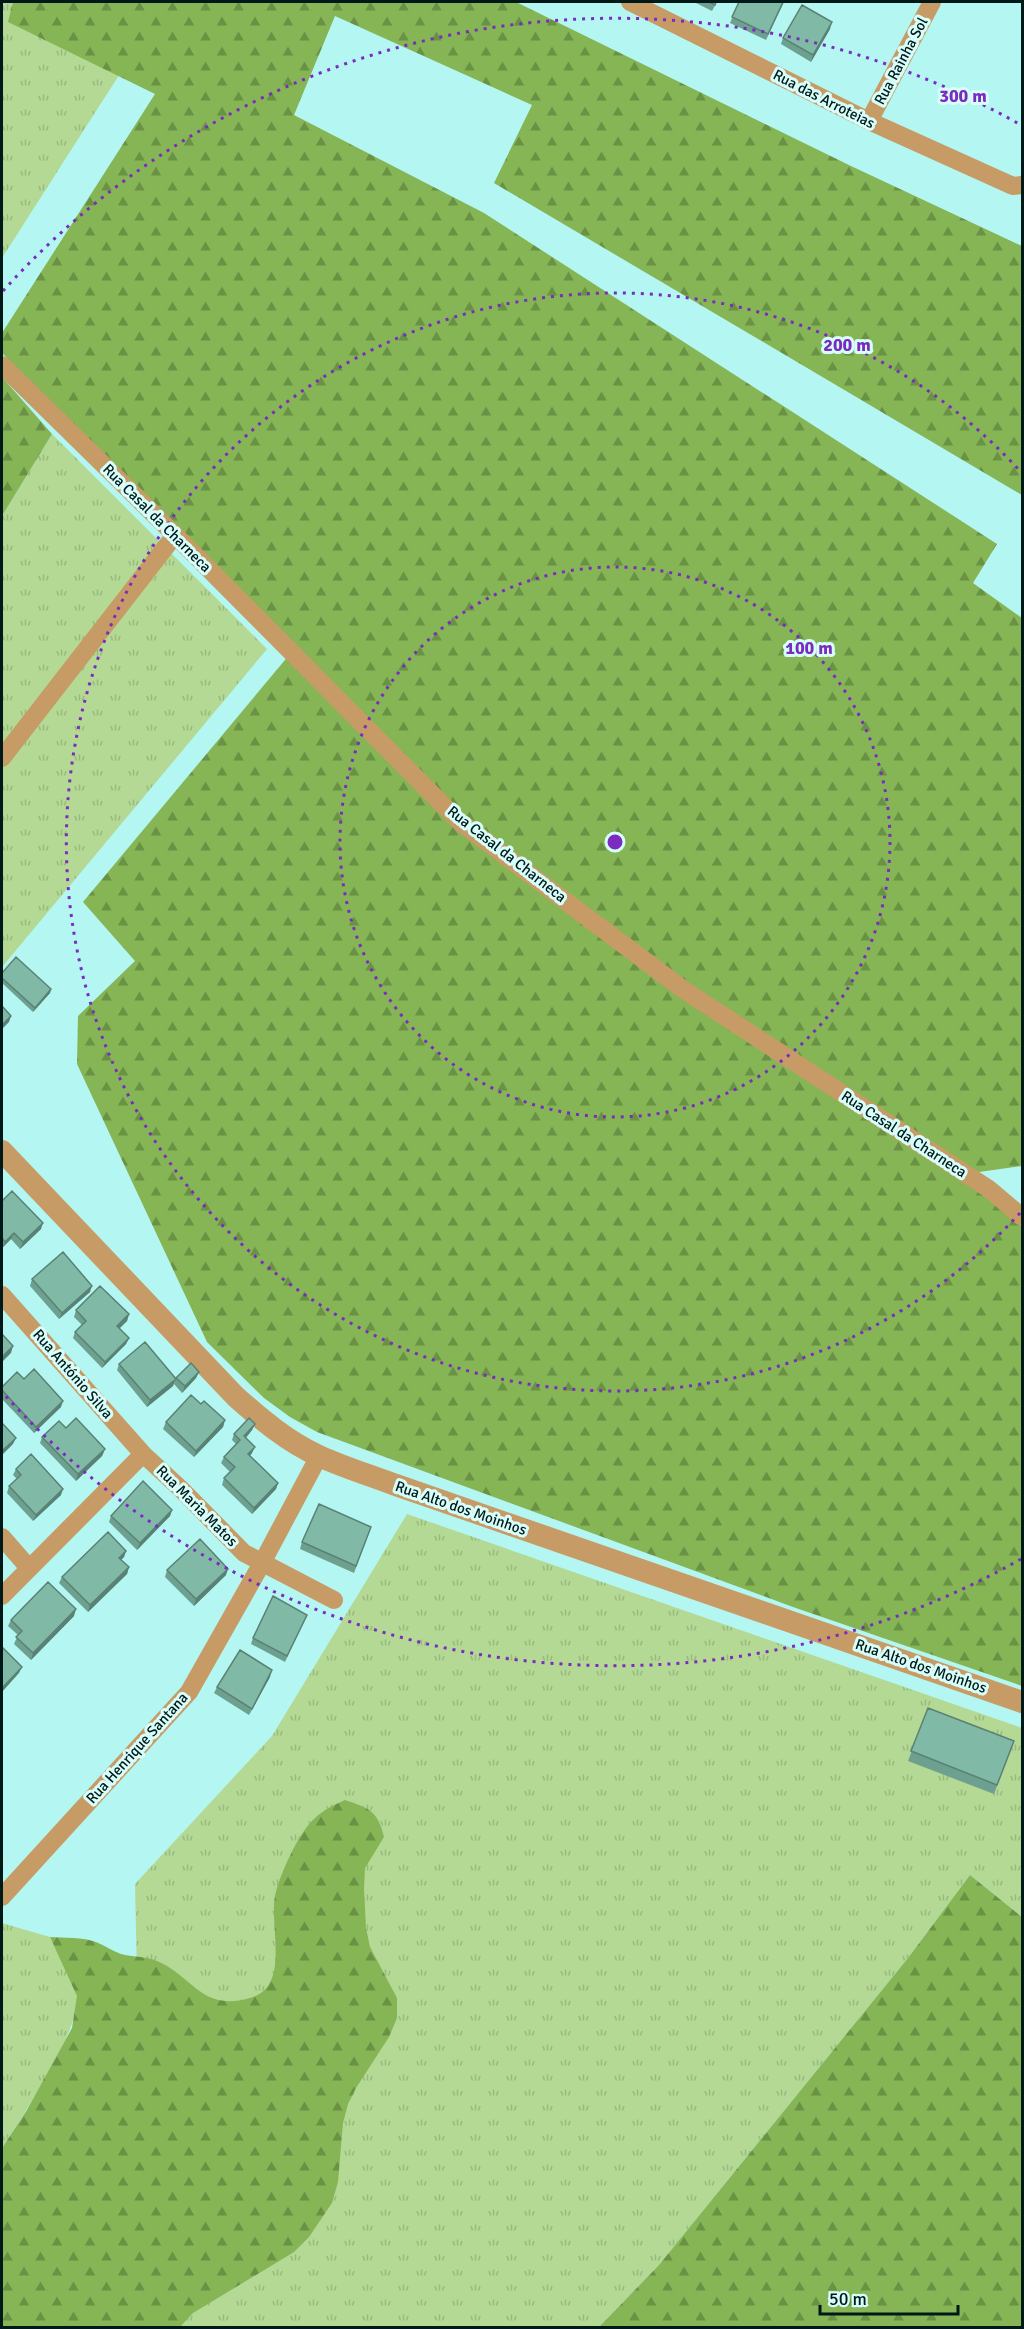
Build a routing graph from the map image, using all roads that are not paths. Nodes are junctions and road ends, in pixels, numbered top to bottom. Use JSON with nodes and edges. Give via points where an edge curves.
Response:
{"nodes":[{"id":1,"x":630,"y":2,"type":"edge"},
{"id":2,"x":932,"y":2,"type":"edge"},
{"id":3,"x":869,"y":121,"type":"junction"},
{"id":4,"x":1023,"y":185,"type":"edge"},
{"id":5,"x":2,"y":366,"type":"edge"},
{"id":6,"x":175,"y":535,"type":"junction"},
{"id":7,"x":2,"y":758,"type":"edge"},
{"id":8,"x":2,"y":1151,"type":"edge"},
{"id":9,"x":1023,"y":1217,"type":"edge"},
{"id":10,"x":2,"y":1295,"type":"edge"},
{"id":11,"x":143,"y":1454,"type":"junction"},
{"id":12,"x":319,"y":1456,"type":"junction"},
{"id":13,"x":2,"y":1537,"type":"edge"},
{"id":14,"x":262,"y":1563,"type":"junction"},
{"id":15,"x":29,"y":1568,"type":"junction"},
{"id":16,"x":2,"y":1596,"type":"edge"},
{"id":17,"x":334,"y":1600,"type":"dead end"},
{"id":18,"x":1023,"y":1702,"type":"edge"},
{"id":19,"x":2,"y":1897,"type":"edge"}],
"edges":[{"from":1,"to":3,"type":"street","name":"Rua das Arroteias"},
{"from":2,"to":3,"type":"street","name":"Rua Rainha Sol"},
{"from":3,"to":4,"type":"street","name":"Rua das Arroteias","via":[[1013,186]]},
{"from":5,"to":6,"type":"street","name":"Rua Casal da Charneca"},
{"from":6,"to":7,"type":"street"},
{"from":6,"to":9,"type":"street","name":"Rua Casal da Charneca","via":[[460,822],[684,990],[989,1189]]},
{"from":8,"to":12,"type":"street","name":"Rua Alto dos Moinhos","via":[[236,1397],[288,1439]]},
{"from":10,"to":11,"type":"street","name":"Rua António Silva"},
{"from":11,"to":14,"type":"street","name":"Rua Maria Matos","via":[[244,1553]]},
{"from":11,"to":15,"type":"street","name":"Rua Maria Matos"},
{"from":12,"to":14,"type":"street","name":"Rua Henrique Santana"},
{"from":12,"to":18,"type":"street","name":"Rua Alto dos Moinhos"},
{"from":13,"to":15,"type":"street"},
{"from":14,"to":17,"type":"street","name":"Rua Maria Matos"},
{"from":14,"to":19,"type":"street","name":"Rua Henrique Santana","via":[[189,1692]]},
{"from":15,"to":16,"type":"street","name":"Rua Maria Matos"}]}
